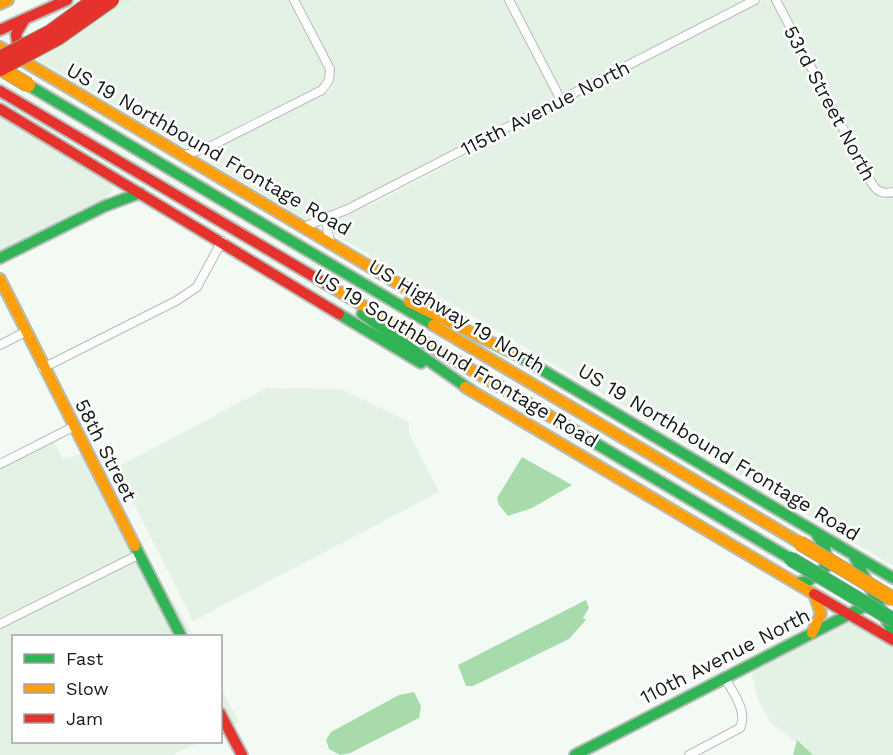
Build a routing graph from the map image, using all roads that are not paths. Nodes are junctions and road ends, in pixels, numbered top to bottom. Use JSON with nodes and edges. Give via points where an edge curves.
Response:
{"nodes":[{"id":1,"x":8,"y":0,"type":"edge"},
{"id":2,"x":67,"y":0,"type":"edge"},
{"id":3,"x":94,"y":0,"type":"edge"},
{"id":4,"x":111,"y":0,"type":"edge"},
{"id":5,"x":294,"y":0,"type":"edge"},
{"id":6,"x":509,"y":0,"type":"edge"},
{"id":7,"x":754,"y":0,"type":"edge"},
{"id":8,"x":776,"y":0,"type":"edge"},
{"id":9,"x":0,"y":4,"type":"edge"},
{"id":10,"x":25,"y":19,"type":"junction"},
{"id":11,"x":0,"y":30,"type":"edge"},
{"id":12,"x":0,"y":47,"type":"edge"},
{"id":13,"x":0,"y":58,"type":"edge"},
{"id":14,"x":19,"y":60,"type":"junction"},
{"id":15,"x":33,"y":68,"type":"junction"},
{"id":16,"x":0,"y":69,"type":"edge"},
{"id":17,"x":0,"y":76,"type":"edge"},
{"id":18,"x":0,"y":91,"type":"edge"},
{"id":19,"x":561,"y":100,"type":"junction"},
{"id":20,"x":0,"y":109,"type":"edge"},
{"id":21,"x":211,"y":146,"type":"junction"},
{"id":22,"x":182,"y":156,"type":"junction"},
{"id":23,"x":206,"y":171,"type":"junction"},
{"id":24,"x":113,"y":177,"type":"junction"},
{"id":25,"x":893,"y":192,"type":"edge"},
{"id":26,"x":140,"y":193,"type":"junction"},
{"id":27,"x":105,"y":206,"type":"junction"},
{"id":28,"x":335,"y":215,"type":"junction"},
{"id":29,"x":304,"y":227,"type":"junction"},
{"id":30,"x":222,"y":241,"type":"junction"},
{"id":31,"x":330,"y":243,"type":"junction"},
{"id":32,"x":0,"y":258,"type":"edge"},
{"id":33,"x":292,"y":264,"type":"junction"},
{"id":34,"x":341,"y":271,"type":"junction"},
{"id":35,"x":0,"y":279,"type":"edge"},
{"id":36,"x":27,"y":331,"type":"junction"},
{"id":37,"x":0,"y":345,"type":"edge"},
{"id":38,"x":515,"y":354,"type":"junction"},
{"id":39,"x":43,"y":368,"type":"junction"},
{"id":40,"x":472,"y":391,"type":"junction"},
{"id":41,"x":73,"y":427,"type":"junction"},
{"id":42,"x":0,"y":464,"type":"edge"},
{"id":43,"x":815,"y":532,"type":"junction"},
{"id":44,"x":852,"y":554,"type":"junction"},
{"id":45,"x":138,"y":555,"type":"junction"},
{"id":46,"x":893,"y":578,"type":"edge"},
{"id":47,"x":796,"y":583,"type":"junction"},
{"id":48,"x":811,"y":591,"type":"junction"},
{"id":49,"x":893,"y":591,"type":"edge"},
{"id":50,"x":893,"y":599,"type":"edge"},
{"id":51,"x":877,"y":600,"type":"junction"},
{"id":52,"x":850,"y":614,"type":"junction"},
{"id":53,"x":893,"y":620,"type":"edge"},
{"id":54,"x":0,"y":624,"type":"edge"},
{"id":55,"x":812,"y":633,"type":"junction"},
{"id":56,"x":893,"y":633,"type":"edge"},
{"id":57,"x":180,"y":635,"type":"edge"},
{"id":58,"x":893,"y":640,"type":"edge"},
{"id":59,"x":725,"y":678,"type":"junction"},
{"id":60,"x":222,"y":717,"type":"edge"},
{"id":61,"x":242,"y":755,"type":"edge"},
{"id":62,"x":575,"y":755,"type":"edge"},
{"id":63,"x":689,"y":755,"type":"edge"}],
"edges":[{"from":1,"to":9,"type":"main road"},
{"from":2,"to":10,"type":"main road"},
{"from":3,"to":13,"type":"main road","bridge":true,"via":[[50,32]]},
{"from":4,"to":16,"type":"main road","bridge":true,"via":[[78,26]]},
{"from":5,"to":21,"type":"street","via":[[330,69],[330,80],[322,90]]},
{"from":6,"to":19,"type":"street"},
{"from":7,"to":19,"type":"street","name":"115th Avenue North"},
{"from":8,"to":25,"type":"street","name":"53rd Street North","via":[[876,190]]},
{"from":10,"to":11,"type":"main road"},
{"from":10,"to":14,"type":"main road","via":[[16,34]]},
{"from":12,"to":14,"type":"main road","name":"US 19 Northbound Frontage Road"},
{"from":14,"to":15,"type":"main road","name":"US 19 Northbound Frontage Road"},
{"from":15,"to":17,"type":"main road","via":[[14,68]]},
{"from":15,"to":22,"type":"main road","name":"US 19 Northbound Frontage Road"},
{"from":16,"to":34,"type":"main road","name":"US Highway 19 North","bridge":true},
{"from":18,"to":33,"type":"main road","name":"US Highway 19 North"},
{"from":19,"to":28,"type":"street","name":"115th Avenue North"},
{"from":20,"to":24,"type":"main road","name":"US 19 Southbound Frontage Road"},
{"from":21,"to":22,"type":"street"},
{"from":21,"to":23,"type":"street","via":[[204,153]]},
{"from":22,"to":23,"type":"main road","name":"US 19 Northbound Frontage Road"},
{"from":23,"to":29,"type":"main road","name":"US 19 Northbound Frontage Road"},
{"from":24,"to":26,"type":"main road","name":"US 19 Southbound Frontage Road"},
{"from":24,"to":27,"type":"main road","via":[[116,192]]},
{"from":26,"to":27,"type":"main road"},
{"from":26,"to":30,"type":"main road","name":"US 19 Southbound Frontage Road"},
{"from":27,"to":32,"type":"main road"},
{"from":28,"to":29,"type":"street","name":"115th Avenue North"},
{"from":28,"to":31,"type":"street","via":[[327,226]]},
{"from":29,"to":31,"type":"main road","name":"US 19 Northbound Frontage Road"},
{"from":30,"to":39,"type":"street","via":[[197,287]]},
{"from":30,"to":40,"type":"main road","name":"US 19 Southbound Frontage Road"},
{"from":31,"to":38,"type":"main road","name":"US 19 Northbound Frontage Road"},
{"from":33,"to":40,"type":"main road"},
{"from":33,"to":53,"type":"main road","name":"US Highway 19 North","bridge":true},
{"from":34,"to":38,"type":"main road"},
{"from":34,"to":50,"type":"main road","name":"US Highway 19 North","bridge":true},
{"from":35,"to":36,"type":"main road","name":"58th Street"},
{"from":36,"to":37,"type":"street"},
{"from":36,"to":39,"type":"main road","name":"58th Street"},
{"from":38,"to":43,"type":"main road","name":"US 19 Northbound Frontage Road"},
{"from":39,"to":41,"type":"main road","name":"58th Street"},
{"from":40,"to":47,"type":"main road","name":"US 19 Southbound Frontage Road"},
{"from":41,"to":42,"type":"street"},
{"from":41,"to":45,"type":"main road","name":"58th Street"},
{"from":43,"to":44,"type":"main road","name":"US 19 Northbound Frontage Road"},
{"from":43,"to":47,"type":"main road","via":[[825,547],[827,566],[808,581]]},
{"from":44,"to":46,"type":"main road","name":"US 19 Northbound Frontage Road"},
{"from":44,"to":51,"type":"main road"},
{"from":45,"to":54,"type":"street"},
{"from":45,"to":57,"type":"main road","name":"58th Street"},
{"from":47,"to":48,"type":"main road","name":"US 19 Southbound Frontage Road"},
{"from":48,"to":51,"type":"main road"},
{"from":48,"to":52,"type":"main road","name":"US 19 Southbound Frontage Road"},
{"from":48,"to":55,"type":"main road","via":[[822,611]]},
{"from":49,"to":51,"type":"main road","name":"110th Avenue North"},
{"from":50,"to":51,"type":"main road"},
{"from":51,"to":52,"type":"main road","name":"110th Avenue North"},
{"from":51,"to":56,"type":"main road"},
{"from":52,"to":55,"type":"main road","name":"110th Avenue North"},
{"from":52,"to":58,"type":"main road","name":"US 19 Southbound Frontage Road"},
{"from":55,"to":59,"type":"main road","name":"110th Avenue North"},
{"from":59,"to":62,"type":"main road","name":"110th Avenue North"},
{"from":59,"to":63,"type":"street","via":[[743,714],[740,728]]},
{"from":60,"to":61,"type":"main road"}]}
